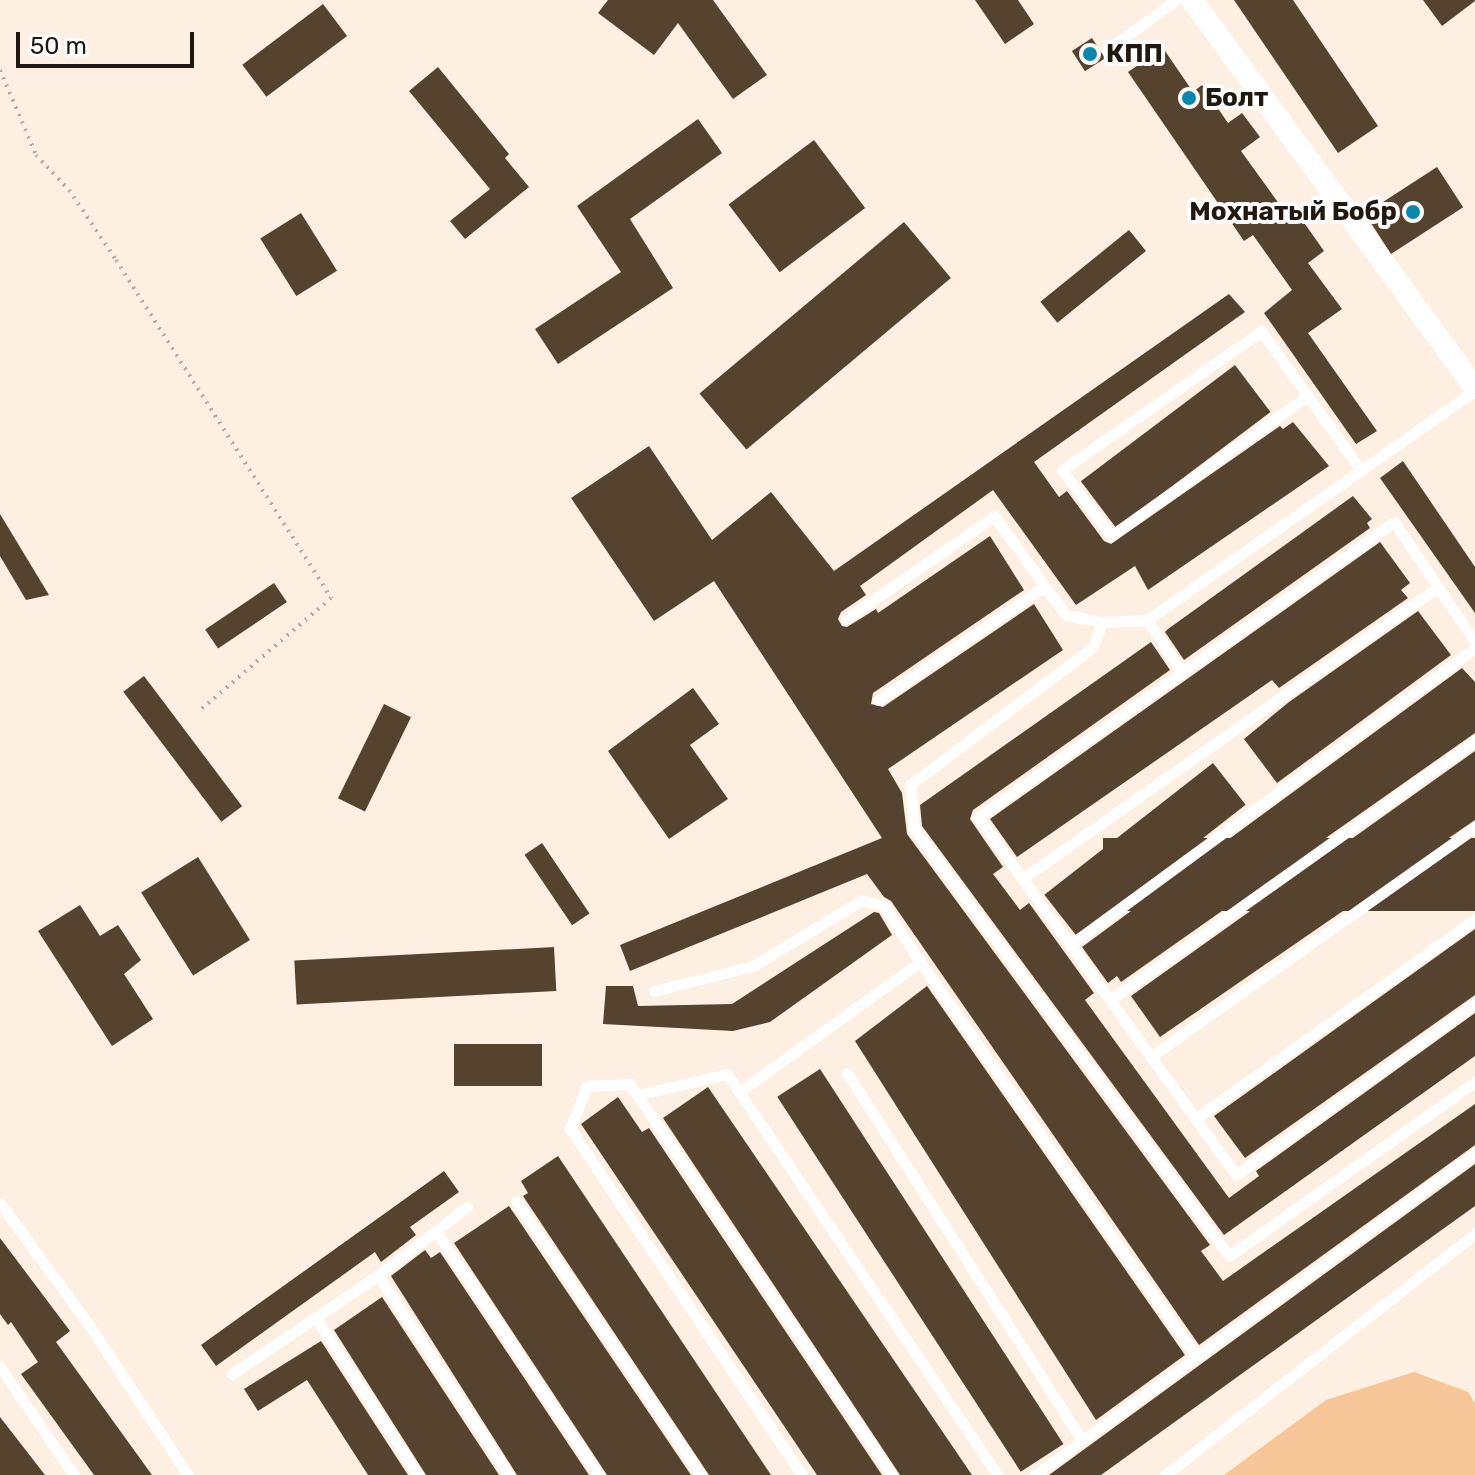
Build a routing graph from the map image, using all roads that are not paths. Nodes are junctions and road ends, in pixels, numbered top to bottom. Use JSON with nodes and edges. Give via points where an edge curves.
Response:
{"nodes":[{"id":1,"x":1176,"y":0,"type":"edge"},
{"id":2,"x":1192,"y":0,"type":"edge"},
{"id":3,"x":1107,"y":50,"type":"dead end"},
{"id":4,"x":1475,"y":389,"type":"edge"},
{"id":5,"x":1307,"y":396,"type":"junction"},
{"id":6,"x":1361,"y":470,"type":"junction"},
{"id":7,"x":1045,"y":586,"type":"junction"},
{"id":8,"x":1438,"y":587,"type":"junction"},
{"id":9,"x":846,"y":619,"type":"dead end"},
{"id":10,"x":1147,"y":620,"type":"junction"},
{"id":11,"x":1102,"y":622,"type":"junction"},
{"id":12,"x":1475,"y":645,"type":"edge"},
{"id":13,"x":1182,"y":672,"type":"junction"},
{"id":14,"x":878,"y":700,"type":"dead end"},
{"id":15,"x":1475,"y":741,"type":"edge"},
{"id":16,"x":1475,"y":828,"type":"edge"},
{"id":17,"x":1022,"y":879,"type":"junction"},
{"id":18,"x":1475,"y":919,"type":"edge"},
{"id":19,"x":1070,"y":945,"type":"junction"},
{"id":20,"x":920,"y":962,"type":"junction"},
{"id":21,"x":654,"y":991,"type":"dead end"},
{"id":22,"x":1110,"y":1000,"type":"junction"},
{"id":23,"x":1475,"y":1003,"type":"edge"},
{"id":24,"x":1150,"y":1057,"type":"junction"},
{"id":25,"x":847,"y":1073,"type":"dead end"},
{"id":26,"x":1475,"y":1082,"type":"edge"},
{"id":27,"x":739,"y":1092,"type":"junction"},
{"id":28,"x":637,"y":1095,"type":"junction"},
{"id":29,"x":1195,"y":1119,"type":"junction"},
{"id":30,"x":1475,"y":1153,"type":"edge"},
{"id":31,"x":516,"y":1201,"type":"dead end"},
{"id":32,"x":0,"y":1203,"type":"edge"},
{"id":33,"x":467,"y":1207,"type":"dead end"},
{"id":34,"x":436,"y":1231,"type":"junction"},
{"id":35,"x":1475,"y":1234,"type":"edge"},
{"id":36,"x":378,"y":1275,"type":"junction"},
{"id":37,"x":316,"y":1318,"type":"junction"},
{"id":38,"x":1196,"y":1356,"type":"junction"},
{"id":39,"x":0,"y":1367,"type":"edge"},
{"id":40,"x":232,"y":1374,"type":"dead end"},
{"id":41,"x":1082,"y":1440,"type":"junction"},
{"id":42,"x":74,"y":1475,"type":"edge"},
{"id":43,"x":188,"y":1475,"type":"edge"},
{"id":44,"x":418,"y":1475,"type":"edge"},
{"id":45,"x":509,"y":1475,"type":"edge"},
{"id":46,"x":599,"y":1475,"type":"edge"},
{"id":47,"x":701,"y":1475,"type":"edge"},
{"id":48,"x":802,"y":1475,"type":"edge"},
{"id":49,"x":892,"y":1475,"type":"edge"},
{"id":50,"x":997,"y":1475,"type":"edge"},
{"id":51,"x":1035,"y":1475,"type":"edge"},
{"id":52,"x":1165,"y":1475,"type":"edge"}],
"edges":[{"from":1,"to":3,"type":"lane"},
{"from":2,"to":4,"type":"street"},
{"from":4,"to":6,"type":"lane"},
{"from":5,"to":5,"type":"lane","via":[[1261,331],[1062,470],[1111,536]]},
{"from":5,"to":6,"type":"lane"},
{"from":6,"to":10,"type":"lane"},
{"from":7,"to":9,"type":"lane","via":[[994,516]]},
{"from":7,"to":11,"type":"lane","via":[[1066,615]]},
{"from":7,"to":14,"type":"lane"},
{"from":8,"to":12,"type":"lane"},
{"from":8,"to":13,"type":"lane","via":[[1394,522]]},
{"from":8,"to":17,"type":"lane"},
{"from":10,"to":11,"type":"lane"},
{"from":10,"to":13,"type":"lane"},
{"from":11,"to":26,"type":"lane","via":[[1093,647],[910,785],[914,829],[1229,1256]]},
{"from":12,"to":19,"type":"lane"},
{"from":13,"to":17,"type":"lane","via":[[978,817]]},
{"from":15,"to":22,"type":"lane"},
{"from":16,"to":24,"type":"lane"},
{"from":17,"to":19,"type":"lane"},
{"from":18,"to":29,"type":"lane"},
{"from":19,"to":22,"type":"lane"},
{"from":20,"to":21,"type":"lane","via":[[884,906],[862,900],[753,966]]},
{"from":20,"to":27,"type":"lane"},
{"from":20,"to":38,"type":"lane"},
{"from":22,"to":24,"type":"lane"},
{"from":23,"to":29,"type":"lane","via":[[1236,1175]]},
{"from":24,"to":29,"type":"lane"},
{"from":25,"to":41,"type":"lane"},
{"from":27,"to":28,"type":"lane","via":[[727,1074]]},
{"from":27,"to":50,"type":"lane"},
{"from":28,"to":48,"type":"lane","via":[[630,1084],[587,1086],[570,1128]]},
{"from":28,"to":49,"type":"lane"},
{"from":30,"to":38,"type":"lane"},
{"from":31,"to":47,"type":"lane"},
{"from":32,"to":43,"type":"lane"},
{"from":33,"to":34,"type":"lane"},
{"from":34,"to":36,"type":"lane"},
{"from":34,"to":46,"type":"lane"},
{"from":35,"to":52,"type":"lane"},
{"from":36,"to":37,"type":"lane"},
{"from":36,"to":45,"type":"lane"},
{"from":37,"to":40,"type":"lane"},
{"from":37,"to":44,"type":"lane"},
{"from":38,"to":41,"type":"lane"},
{"from":39,"to":42,"type":"lane"},
{"from":41,"to":51,"type":"lane"}]}
